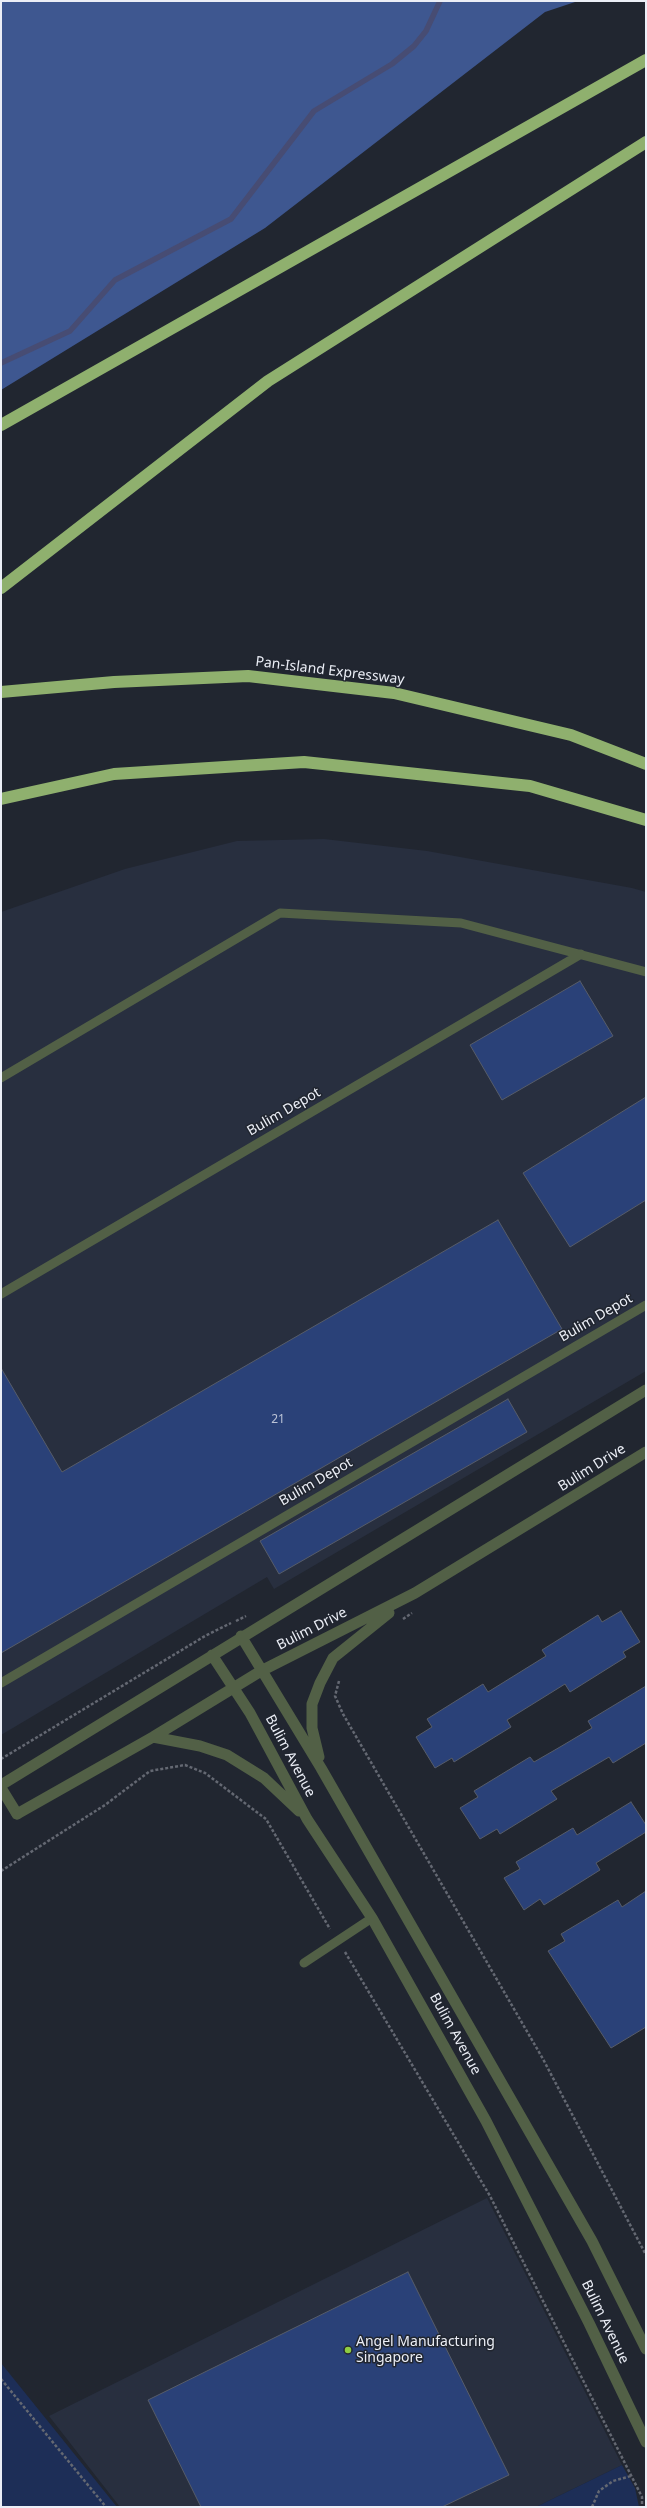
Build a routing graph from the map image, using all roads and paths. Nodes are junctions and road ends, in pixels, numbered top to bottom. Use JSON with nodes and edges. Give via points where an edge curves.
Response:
{"nodes":[{"id":1,"x":646,"y":60,"type":"edge"},
{"id":2,"x":646,"y":142,"type":"edge"},
{"id":3,"x":1,"y":425,"type":"edge"},
{"id":4,"x":1,"y":588,"type":"edge"},
{"id":5,"x":1,"y":692,"type":"edge"},
{"id":6,"x":646,"y":764,"type":"edge"},
{"id":7,"x":1,"y":799,"type":"edge"},
{"id":8,"x":646,"y":820,"type":"edge"},
{"id":9,"x":581,"y":954,"type":"junction"},
{"id":10,"x":646,"y":972,"type":"edge"},
{"id":11,"x":1,"y":1078,"type":"edge"},
{"id":12,"x":1,"y":1294,"type":"edge"},
{"id":13,"x":646,"y":1305,"type":"edge"},
{"id":14,"x":646,"y":1390,"type":"edge"},
{"id":15,"x":646,"y":1452,"type":"edge"},
{"id":16,"x":415,"y":1594,"type":"junction"},
{"id":17,"x":413,"y":1612,"type":"dead end"},
{"id":18,"x":402,"y":1620,"type":"dead end"},
{"id":19,"x":241,"y":1636,"type":"junction"},
{"id":20,"x":212,"y":1655,"type":"junction"},
{"id":21,"x":261,"y":1671,"type":"junction"},
{"id":22,"x":340,"y":1677,"type":"dead end"},
{"id":23,"x":1,"y":1683,"type":"edge"},
{"id":24,"x":234,"y":1688,"type":"junction"},
{"id":25,"x":153,"y":1737,"type":"junction"},
{"id":26,"x":321,"y":1768,"type":"junction"},
{"id":27,"x":1,"y":1785,"type":"edge"},
{"id":28,"x":1,"y":1788,"type":"edge"},
{"id":29,"x":307,"y":1819,"type":"junction"},
{"id":30,"x":1,"y":1871,"type":"edge"},
{"id":31,"x":372,"y":1918,"type":"junction"},
{"id":32,"x":338,"y":1942,"type":"junction"},
{"id":33,"x":304,"y":1963,"type":"dead end"},
{"id":34,"x":646,"y":2254,"type":"edge"},
{"id":35,"x":646,"y":2349,"type":"edge"},
{"id":36,"x":1,"y":2379,"type":"edge"},
{"id":37,"x":646,"y":2442,"type":"edge"},
{"id":38,"x":631,"y":2476,"type":"junction"},
{"id":39,"x":106,"y":2507,"type":"edge"},
{"id":40,"x":592,"y":2507,"type":"edge"},
{"id":41,"x":642,"y":2507,"type":"edge"}],
"edges":[{"from":1,"to":3,"type":"highway"},
{"from":2,"to":4,"type":"highway","via":[[268,381]]},
{"from":5,"to":6,"type":"highway","name":"Pan-Island Expressway","via":[[114,682],[248,676],[394,693],[571,734]]},
{"from":7,"to":8,"type":"highway","via":[[114,774],[304,762],[530,786]]},
{"from":9,"to":10,"type":"lane"},
{"from":9,"to":11,"type":"lane","via":[[461,923],[280,913]]},
{"from":9,"to":12,"type":"lane","name":"Bulim Depot"},
{"from":13,"to":23,"type":"lane","name":"Bulim Depot"},
{"from":14,"to":19,"type":"street","name":"Bulim Drive"},
{"from":15,"to":16,"type":"street","name":"Bulim Drive"},
{"from":16,"to":21,"type":"street","name":"Bulim Drive"},
{"from":16,"to":26,"type":"street","via":[[370,1626],[333,1658],[312,1704],[312,1728]]},
{"from":17,"to":18,"type":"path"},
{"from":19,"to":20,"type":"street","name":"Bulim Drive"},
{"from":19,"to":21,"type":"street","name":"Bulim Avenue"},
{"from":20,"to":24,"type":"street","name":"Bulim Avenue"},
{"from":20,"to":27,"type":"street","name":"Bulim Drive"},
{"from":21,"to":24,"type":"street","name":"Bulim Drive"},
{"from":21,"to":26,"type":"street","name":"Bulim Avenue"},
{"from":22,"to":34,"type":"path","via":[[335,1696],[343,1714],[543,2059]]},
{"from":24,"to":25,"type":"street","name":"Bulim Drive"},
{"from":24,"to":29,"type":"street","name":"Bulim Avenue"},
{"from":25,"to":28,"type":"street","name":"Bulim Drive","via":[[17,1814]]},
{"from":25,"to":29,"type":"street","via":[[200,1746],[227,1755],[264,1778]]},
{"from":26,"to":35,"type":"street","name":"Bulim Avenue","via":[[592,2241]]},
{"from":29,"to":31,"type":"street","name":"Bulim Avenue"},
{"from":30,"to":32,"type":"path","via":[[105,1805],[150,1771],[184,1766],[205,1773],[266,1820]]},
{"from":31,"to":32,"type":"lane"},
{"from":31,"to":37,"type":"street","name":"Bulim Avenue","via":[[486,2121],[589,2323]]},
{"from":32,"to":33,"type":"lane"},
{"from":32,"to":38,"type":"path","via":[[358,1970],[490,2196]]},
{"from":36,"to":39,"type":"path"},
{"from":38,"to":40,"type":"path","via":[[613,2481],[599,2491]]},
{"from":38,"to":41,"type":"path","via":[[642,2497]]}]}
